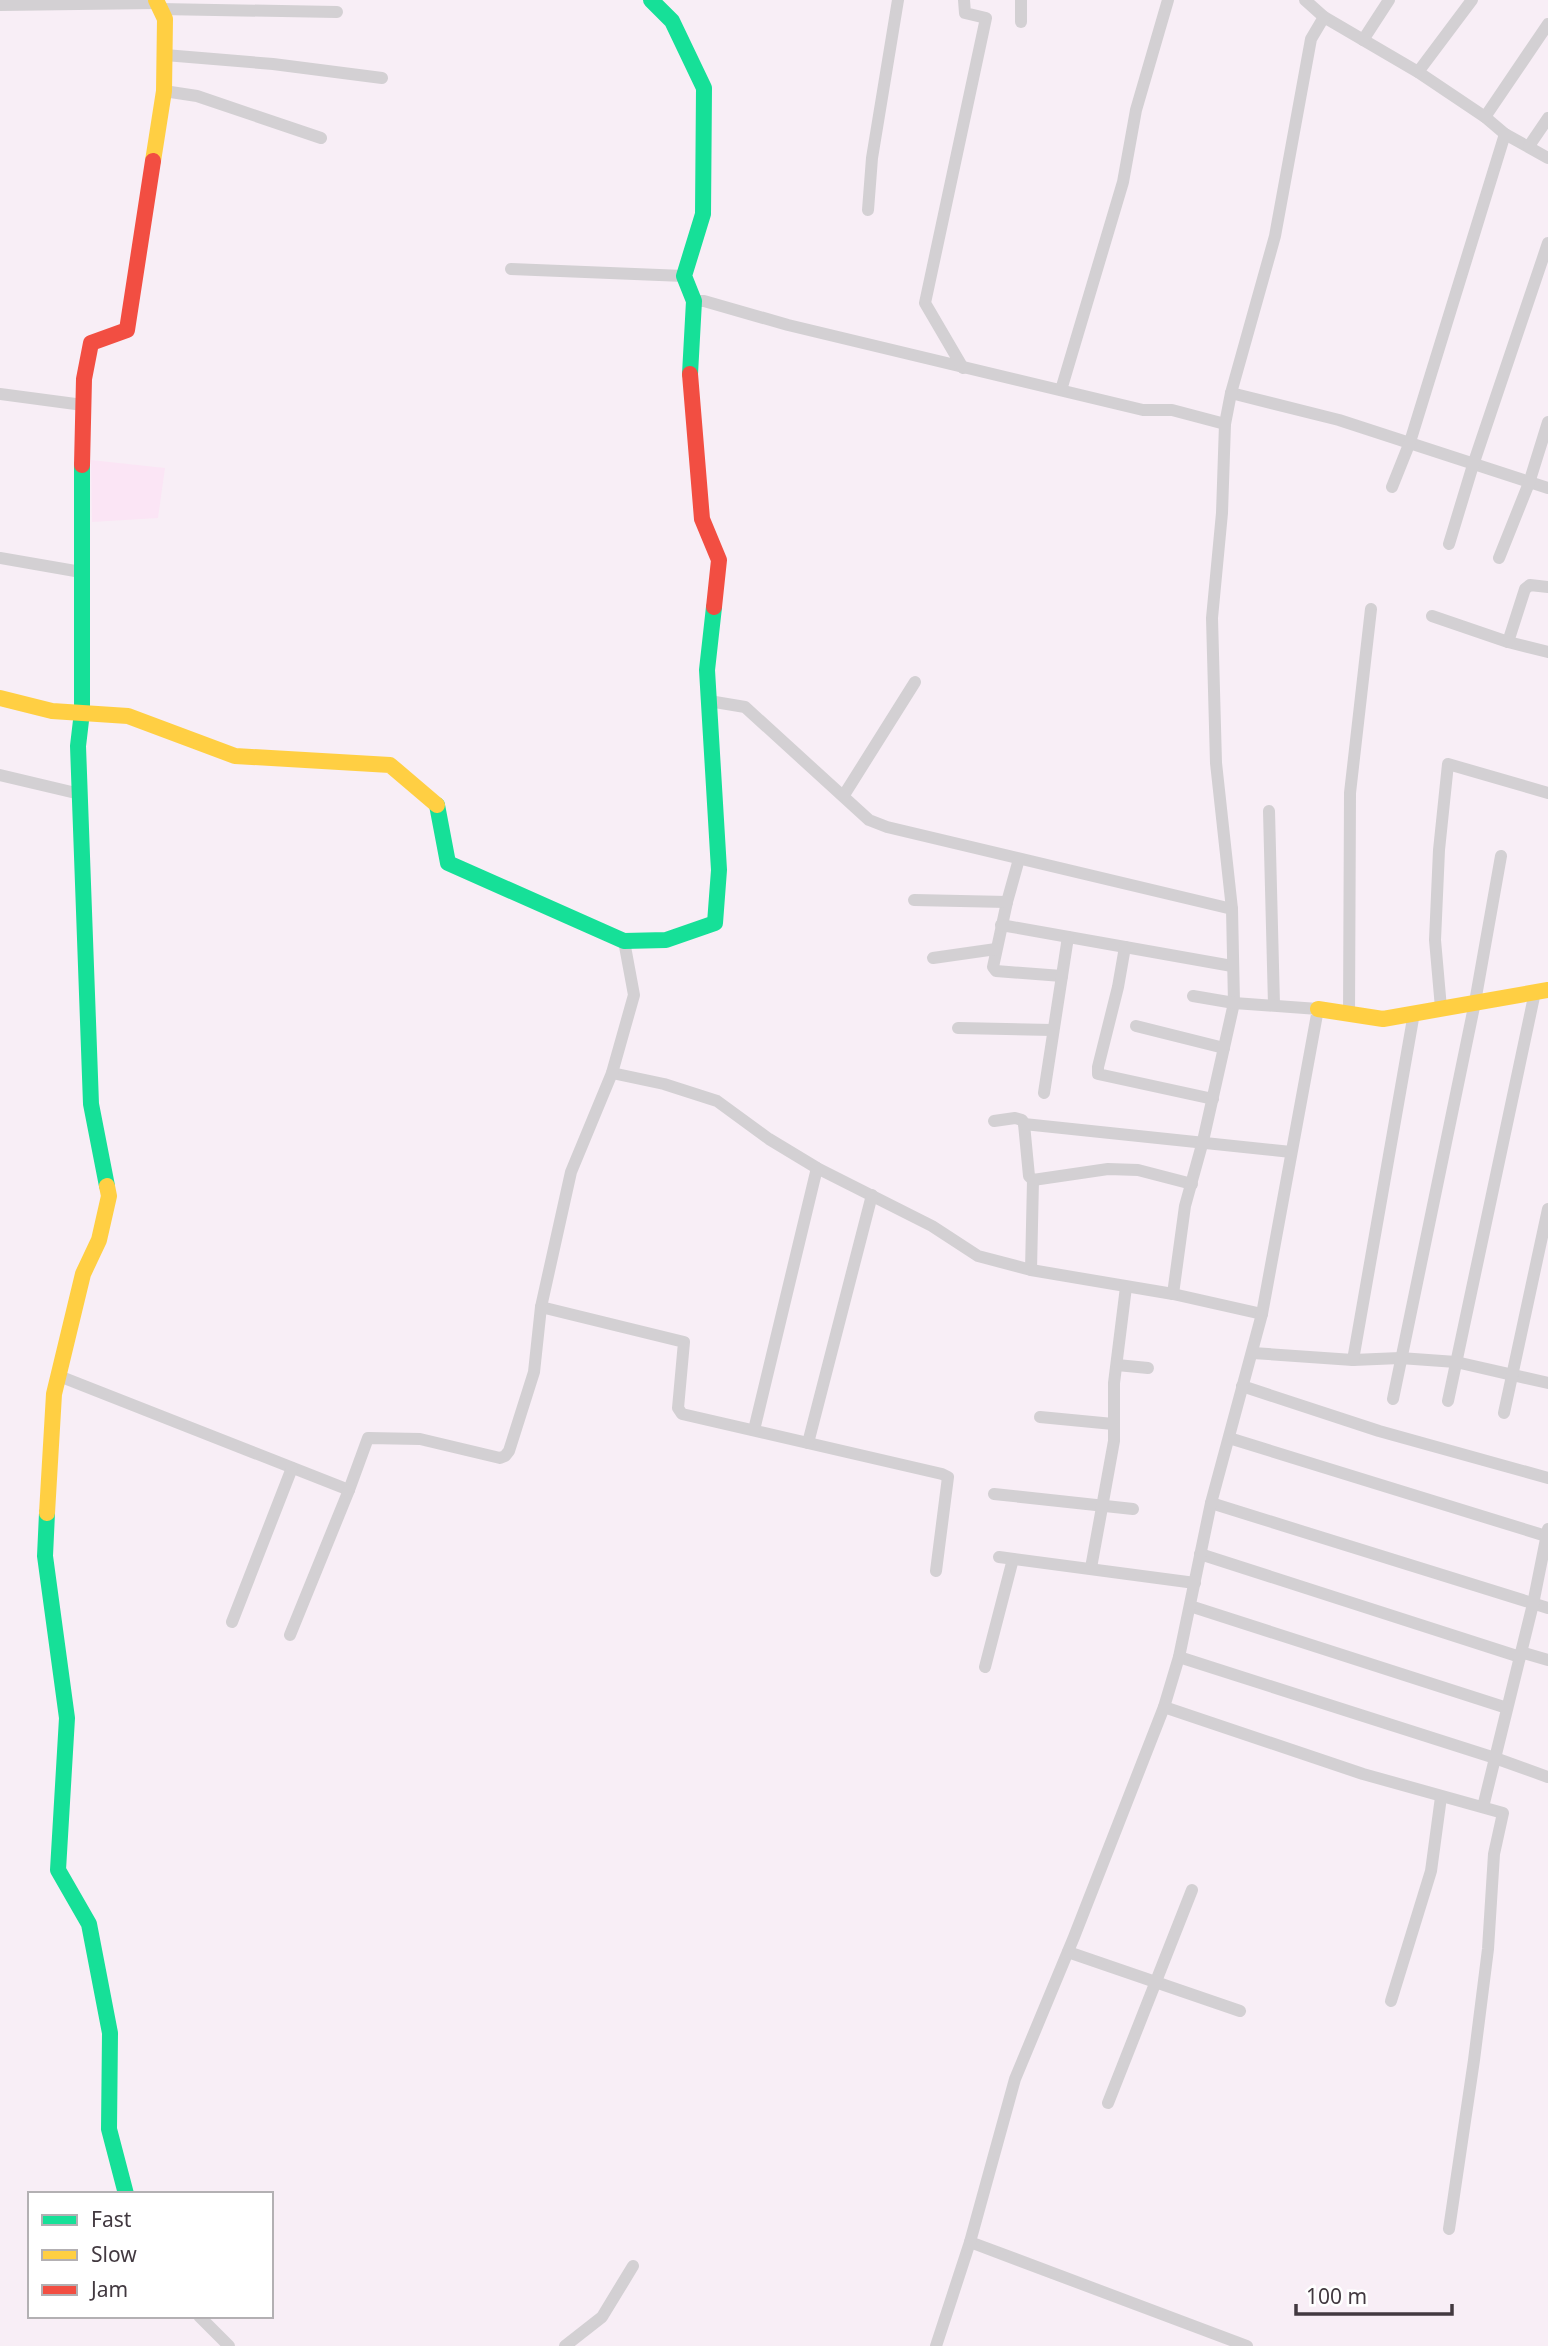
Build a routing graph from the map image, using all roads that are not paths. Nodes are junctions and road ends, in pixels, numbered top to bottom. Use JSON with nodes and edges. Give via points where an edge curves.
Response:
{"nodes":[{"id":1,"x":651,"y":0,"type":"edge"},
{"id":2,"x":898,"y":0,"type":"edge"},
{"id":3,"x":964,"y":0,"type":"edge"},
{"id":4,"x":1021,"y":0,"type":"edge"},
{"id":5,"x":1168,"y":0,"type":"edge"},
{"id":6,"x":1306,"y":0,"type":"edge"},
{"id":7,"x":1390,"y":0,"type":"edge"},
{"id":8,"x":1472,"y":0,"type":"edge"},
{"id":9,"x":157,"y":4,"type":"edge"},
{"id":10,"x":0,"y":5,"type":"edge"},
{"id":11,"x":337,"y":12,"type":"dead end"},
{"id":12,"x":1324,"y":17,"type":"junction"},
{"id":13,"x":1021,"y":22,"type":"dead end"},
{"id":14,"x":1548,"y":24,"type":"edge"},
{"id":15,"x":1363,"y":40,"type":"junction"},
{"id":16,"x":164,"y":55,"type":"junction"},
{"id":17,"x":1418,"y":72,"type":"junction"},
{"id":18,"x":382,"y":78,"type":"dead end"},
{"id":19,"x":164,"y":91,"type":"junction"},
{"id":20,"x":1485,"y":117,"type":"junction"},
{"id":21,"x":1548,"y":118,"type":"edge"},
{"id":22,"x":1506,"y":134,"type":"junction"},
{"id":23,"x":321,"y":138,"type":"dead end"},
{"id":24,"x":1529,"y":146,"type":"junction"},
{"id":25,"x":1548,"y":158,"type":"edge"},
{"id":26,"x":868,"y":210,"type":"dead end"},
{"id":27,"x":1548,"y":243,"type":"edge"},
{"id":28,"x":511,"y":270,"type":"dead end"},
{"id":29,"x":684,"y":276,"type":"junction"},
{"id":30,"x":694,"y":301,"type":"junction"},
{"id":31,"x":964,"y":368,"type":"junction"},
{"id":32,"x":1061,"y":390,"type":"junction"},
{"id":33,"x":1231,"y":393,"type":"junction"},
{"id":34,"x":0,"y":394,"type":"edge"},
{"id":35,"x":83,"y":405,"type":"junction"},
{"id":36,"x":1548,"y":422,"type":"edge"},
{"id":37,"x":1225,"y":424,"type":"junction"},
{"id":38,"x":1410,"y":442,"type":"junction"},
{"id":39,"x":1473,"y":465,"type":"junction"},
{"id":40,"x":1529,"y":483,"type":"junction"},
{"id":41,"x":1392,"y":486,"type":"dead end"},
{"id":42,"x":1548,"y":488,"type":"edge"},
{"id":43,"x":1449,"y":544,"type":"dead end"},
{"id":44,"x":0,"y":558,"type":"edge"},
{"id":45,"x":1499,"y":558,"type":"dead end"},
{"id":46,"x":81,"y":572,"type":"junction"},
{"id":47,"x":1548,"y":572,"type":"edge"},
{"id":48,"x":1546,"y":586,"type":"edge"},
{"id":49,"x":1371,"y":609,"type":"dead end"},
{"id":50,"x":1432,"y":616,"type":"dead end"},
{"id":51,"x":1508,"y":642,"type":"junction"},
{"id":52,"x":1548,"y":652,"type":"edge"},
{"id":53,"x":915,"y":682,"type":"dead end"},
{"id":54,"x":0,"y":698,"type":"edge"},
{"id":55,"x":709,"y":701,"type":"junction"},
{"id":56,"x":82,"y":712,"type":"junction"},
{"id":57,"x":0,"y":775,"type":"edge"},
{"id":58,"x":1548,"y":793,"type":"edge"},
{"id":59,"x":80,"y":794,"type":"junction"},
{"id":60,"x":844,"y":795,"type":"junction"},
{"id":61,"x":1269,"y":811,"type":"dead end"},
{"id":62,"x":1501,"y":856,"type":"dead end"},
{"id":63,"x":1019,"y":859,"type":"junction"},
{"id":64,"x":914,"y":900,"type":"dead end"},
{"id":65,"x":1006,"y":902,"type":"junction"},
{"id":66,"x":1232,"y":909,"type":"junction"},
{"id":67,"x":1001,"y":925,"type":"junction"},
{"id":68,"x":1068,"y":937,"type":"junction"},
{"id":69,"x":624,"y":941,"type":"junction"},
{"id":70,"x":1125,"y":947,"type":"junction"},
{"id":71,"x":996,"y":949,"type":"junction"},
{"id":72,"x":933,"y":958,"type":"dead end"},
{"id":73,"x":1232,"y":966,"type":"junction"},
{"id":74,"x":1062,"y":976,"type":"junction"},
{"id":75,"x":1541,"y":991,"type":"edge"},
{"id":76,"x":1194,"y":996,"type":"dead end"},
{"id":77,"x":1475,"y":1002,"type":"junction"},
{"id":78,"x":1234,"y":1003,"type":"junction"},
{"id":79,"x":1274,"y":1005,"type":"junction"},
{"id":80,"x":1441,"y":1008,"type":"junction"},
{"id":81,"x":1318,"y":1009,"type":"junction"},
{"id":82,"x":1414,"y":1013,"type":"junction"},
{"id":83,"x":1349,"y":1015,"type":"junction"},
{"id":84,"x":1136,"y":1026,"type":"dead end"},
{"id":85,"x":958,"y":1028,"type":"dead end"},
{"id":86,"x":1052,"y":1030,"type":"junction"},
{"id":87,"x":1224,"y":1048,"type":"junction"},
{"id":88,"x":612,"y":1073,"type":"junction"},
{"id":89,"x":1044,"y":1093,"type":"dead end"},
{"id":90,"x":1213,"y":1098,"type":"junction"},
{"id":91,"x":994,"y":1121,"type":"dead end"},
{"id":92,"x":1024,"y":1124,"type":"junction"},
{"id":93,"x":1203,"y":1141,"type":"junction"},
{"id":94,"x":1292,"y":1152,"type":"junction"},
{"id":95,"x":817,"y":1168,"type":"junction"},
{"id":96,"x":1033,"y":1180,"type":"junction"},
{"id":97,"x":1192,"y":1184,"type":"junction"},
{"id":98,"x":872,"y":1195,"type":"junction"},
{"id":99,"x":1548,"y":1209,"type":"edge"},
{"id":100,"x":1031,"y":1270,"type":"junction"},
{"id":101,"x":1126,"y":1287,"type":"junction"},
{"id":102,"x":1173,"y":1294,"type":"junction"},
{"id":103,"x":541,"y":1307,"type":"junction"},
{"id":104,"x":1262,"y":1314,"type":"junction"},
{"id":105,"x":1253,"y":1353,"type":"junction"},
{"id":106,"x":1400,"y":1358,"type":"junction"},
{"id":107,"x":1353,"y":1360,"type":"junction"},
{"id":108,"x":1456,"y":1362,"type":"junction"},
{"id":109,"x":1117,"y":1365,"type":"junction"},
{"id":110,"x":1148,"y":1368,"type":"dead end"},
{"id":111,"x":1513,"y":1375,"type":"junction"},
{"id":112,"x":58,"y":1376,"type":"junction"},
{"id":113,"x":1548,"y":1383,"type":"edge"},
{"id":114,"x":1242,"y":1386,"type":"junction"},
{"id":115,"x":1393,"y":1399,"type":"dead end"},
{"id":116,"x":1448,"y":1401,"type":"dead end"},
{"id":117,"x":1504,"y":1413,"type":"dead end"},
{"id":118,"x":1040,"y":1417,"type":"dead end"},
{"id":119,"x":1113,"y":1423,"type":"junction"},
{"id":120,"x":754,"y":1430,"type":"junction"},
{"id":121,"x":1229,"y":1437,"type":"junction"},
{"id":122,"x":808,"y":1443,"type":"junction"},
{"id":123,"x":292,"y":1468,"type":"junction"},
{"id":124,"x":1548,"y":1478,"type":"edge"},
{"id":125,"x":349,"y":1490,"type":"junction"},
{"id":126,"x":994,"y":1494,"type":"dead end"},
{"id":127,"x":1211,"y":1503,"type":"junction"},
{"id":128,"x":1102,"y":1507,"type":"junction"},
{"id":129,"x":1133,"y":1508,"type":"dead end"},
{"id":130,"x":1547,"y":1532,"type":"edge"},
{"id":131,"x":1200,"y":1555,"type":"junction"},
{"id":132,"x":999,"y":1557,"type":"dead end"},
{"id":133,"x":1013,"y":1559,"type":"junction"},
{"id":134,"x":1091,"y":1569,"type":"junction"},
{"id":135,"x":936,"y":1571,"type":"dead end"},
{"id":136,"x":1195,"y":1583,"type":"junction"},
{"id":137,"x":1533,"y":1604,"type":"junction"},
{"id":138,"x":1190,"y":1606,"type":"junction"},
{"id":139,"x":1548,"y":1608,"type":"edge"},
{"id":140,"x":232,"y":1622,"type":"dead end"},
{"id":141,"x":290,"y":1635,"type":"dead end"},
{"id":142,"x":1520,"y":1655,"type":"junction"},
{"id":143,"x":1180,"y":1657,"type":"junction"},
{"id":144,"x":1548,"y":1660,"type":"edge"},
{"id":145,"x":985,"y":1667,"type":"dead end"},
{"id":146,"x":1164,"y":1707,"type":"junction"},
{"id":147,"x":1507,"y":1709,"type":"junction"},
{"id":148,"x":1495,"y":1758,"type":"junction"},
{"id":149,"x":1548,"y":1777,"type":"edge"},
{"id":150,"x":1441,"y":1797,"type":"junction"},
{"id":151,"x":1483,"y":1807,"type":"junction"},
{"id":152,"x":1192,"y":1890,"type":"dead end"},
{"id":153,"x":1068,"y":1952,"type":"junction"},
{"id":154,"x":1155,"y":1982,"type":"junction"},
{"id":155,"x":1391,"y":2001,"type":"dead end"},
{"id":156,"x":1241,"y":2011,"type":"dead end"},
{"id":157,"x":1108,"y":2103,"type":"dead end"},
{"id":158,"x":126,"y":2192,"type":"edge"},
{"id":159,"x":1449,"y":2229,"type":"dead end"},
{"id":160,"x":970,"y":2242,"type":"junction"},
{"id":161,"x":633,"y":2266,"type":"dead end"},
{"id":162,"x":201,"y":2318,"type":"edge"},
{"id":163,"x":229,"y":2346,"type":"edge"},
{"id":164,"x":565,"y":2346,"type":"edge"},
{"id":165,"x":936,"y":2346,"type":"edge"},
{"id":166,"x":1247,"y":2346,"type":"edge"}],
"edges":[{"from":1,"to":29,"type":"street","via":[[672,22],[704,88],[703,214]]},
{"from":2,"to":26,"type":"street"},
{"from":3,"to":31,"type":"street","via":[[965,13],[986,18],[925,303]]},
{"from":4,"to":13,"type":"street"},
{"from":5,"to":32,"type":"street","via":[[1136,110],[1123,181]]},
{"from":6,"to":12,"type":"street"},
{"from":7,"to":15,"type":"street"},
{"from":8,"to":17,"type":"street"},
{"from":9,"to":10,"type":"street"},
{"from":9,"to":11,"type":"street"},
{"from":9,"to":16,"type":"street","via":[[165,19]]},
{"from":12,"to":15,"type":"street"},
{"from":12,"to":33,"type":"street","via":[[1311,39],[1275,236]]},
{"from":14,"to":20,"type":"street"},
{"from":15,"to":17,"type":"street"},
{"from":16,"to":18,"type":"street"},
{"from":16,"to":19,"type":"street"},
{"from":17,"to":20,"type":"street"},
{"from":19,"to":23,"type":"street","via":[[197,96]]},
{"from":19,"to":35,"type":"street","via":[[127,330],[91,343]]},
{"from":20,"to":22,"type":"street"},
{"from":21,"to":24,"type":"street"},
{"from":22,"to":24,"type":"street"},
{"from":22,"to":38,"type":"street"},
{"from":24,"to":25,"type":"street"},
{"from":27,"to":39,"type":"street"},
{"from":28,"to":29,"type":"street"},
{"from":29,"to":30,"type":"street"},
{"from":30,"to":31,"type":"street"},
{"from":30,"to":55,"type":"street","via":[[690,380],[702,519],[719,560],[707,670]]},
{"from":31,"to":32,"type":"street"},
{"from":32,"to":37,"type":"street"},
{"from":33,"to":37,"type":"street"},
{"from":33,"to":38,"type":"street"},
{"from":34,"to":35,"type":"street"},
{"from":35,"to":46,"type":"street"},
{"from":36,"to":40,"type":"street"},
{"from":37,"to":66,"type":"street","via":[[1212,618],[1216,763]]},
{"from":38,"to":39,"type":"street"},
{"from":38,"to":41,"type":"street"},
{"from":39,"to":40,"type":"street"},
{"from":39,"to":43,"type":"street"},
{"from":40,"to":42,"type":"street"},
{"from":40,"to":45,"type":"street"},
{"from":44,"to":46,"type":"street"},
{"from":46,"to":56,"type":"street"},
{"from":47,"to":48,"type":"street"},
{"from":48,"to":51,"type":"street","via":[[1525,589]]},
{"from":49,"to":83,"type":"street","via":[[1350,793]]},
{"from":50,"to":51,"type":"street"},
{"from":51,"to":52,"type":"street"},
{"from":53,"to":60,"type":"street"},
{"from":54,"to":56,"type":"street","via":[[52,711]]},
{"from":55,"to":60,"type":"street","via":[[745,706]]},
{"from":55,"to":69,"type":"street","via":[[719,870],[715,923],[666,940]]},
{"from":56,"to":59,"type":"street"},
{"from":56,"to":69,"type":"street","via":[[128,716],[235,756],[390,765],[437,805],[448,863]]},
{"from":57,"to":59,"type":"street"},
{"from":58,"to":80,"type":"street","via":[[1448,764],[1435,940]]},
{"from":59,"to":112,"type":"street","via":[[91,1104],[109,1196],[99,1240],[83,1274]]},
{"from":60,"to":63,"type":"street","via":[[869,820],[887,827]]},
{"from":61,"to":79,"type":"street"},
{"from":62,"to":77,"type":"street"},
{"from":63,"to":65,"type":"street"},
{"from":63,"to":66,"type":"street"},
{"from":64,"to":65,"type":"street"},
{"from":65,"to":67,"type":"street"},
{"from":66,"to":73,"type":"street"},
{"from":67,"to":68,"type":"street"},
{"from":67,"to":71,"type":"street"},
{"from":68,"to":70,"type":"street"},
{"from":68,"to":74,"type":"street"},
{"from":69,"to":88,"type":"street","via":[[634,995]]},
{"from":70,"to":73,"type":"street"},
{"from":70,"to":90,"type":"street","via":[[1098,1074]]},
{"from":71,"to":72,"type":"street"},
{"from":71,"to":74,"type":"street","via":[[996,971]]},
{"from":73,"to":78,"type":"street"},
{"from":74,"to":86,"type":"street"},
{"from":75,"to":77,"type":"street"},
{"from":75,"to":108,"type":"street"},
{"from":76,"to":78,"type":"street"},
{"from":77,"to":80,"type":"street"},
{"from":77,"to":106,"type":"street"},
{"from":78,"to":79,"type":"street"},
{"from":78,"to":87,"type":"street"},
{"from":79,"to":81,"type":"street"},
{"from":80,"to":82,"type":"street"},
{"from":81,"to":83,"type":"street"},
{"from":81,"to":94,"type":"street"},
{"from":82,"to":83,"type":"street","via":[[1383,1019]]},
{"from":82,"to":107,"type":"street"},
{"from":84,"to":87,"type":"street"},
{"from":85,"to":86,"type":"street"},
{"from":86,"to":89,"type":"street"},
{"from":87,"to":90,"type":"street"},
{"from":88,"to":95,"type":"street","via":[[717,1101]]},
{"from":88,"to":103,"type":"street","via":[[571,1172]]},
{"from":90,"to":93,"type":"street"},
{"from":91,"to":92,"type":"street","via":[[1015,1118]]},
{"from":92,"to":93,"type":"street"},
{"from":92,"to":96,"type":"street"},
{"from":93,"to":94,"type":"street"},
{"from":93,"to":97,"type":"street"},
{"from":94,"to":104,"type":"street"},
{"from":95,"to":98,"type":"street"},
{"from":95,"to":120,"type":"street"},
{"from":96,"to":97,"type":"street","via":[[1108,1168],[1138,1170]]},
{"from":96,"to":100,"type":"street"},
{"from":97,"to":102,"type":"street"},
{"from":98,"to":100,"type":"street","via":[[978,1256]]},
{"from":98,"to":122,"type":"street"},
{"from":99,"to":111,"type":"street"},
{"from":100,"to":101,"type":"street"},
{"from":101,"to":102,"type":"street"},
{"from":101,"to":109,"type":"street"},
{"from":102,"to":104,"type":"street"},
{"from":103,"to":120,"type":"street","via":[[681,1340],[685,1345],[679,1412]]},
{"from":103,"to":125,"type":"street","via":[[534,1372],[505,1456],[420,1439],[368,1438]]},
{"from":104,"to":105,"type":"street"},
{"from":105,"to":107,"type":"street"},
{"from":105,"to":114,"type":"street"},
{"from":106,"to":107,"type":"street"},
{"from":106,"to":108,"type":"street"},
{"from":106,"to":115,"type":"street"},
{"from":108,"to":111,"type":"street"},
{"from":108,"to":116,"type":"street"},
{"from":109,"to":110,"type":"street"},
{"from":109,"to":119,"type":"street"},
{"from":111,"to":113,"type":"street"},
{"from":111,"to":117,"type":"street"},
{"from":112,"to":123,"type":"street"},
{"from":112,"to":158,"type":"street","via":[[45,1556],[67,1718],[58,1870],[89,1924],[110,2033],[109,2129]]},
{"from":114,"to":121,"type":"street"},
{"from":114,"to":124,"type":"street","via":[[1378,1431]]},
{"from":118,"to":119,"type":"street"},
{"from":119,"to":128,"type":"street"},
{"from":120,"to":122,"type":"street"},
{"from":121,"to":127,"type":"street"},
{"from":121,"to":130,"type":"street"},
{"from":122,"to":135,"type":"street","via":[[948,1477]]},
{"from":123,"to":125,"type":"street"},
{"from":123,"to":140,"type":"street"},
{"from":125,"to":141,"type":"street"},
{"from":126,"to":128,"type":"street"},
{"from":127,"to":131,"type":"street"},
{"from":127,"to":137,"type":"street"},
{"from":128,"to":129,"type":"street"},
{"from":128,"to":134,"type":"street"},
{"from":130,"to":137,"type":"street"},
{"from":131,"to":136,"type":"street"},
{"from":131,"to":142,"type":"street"},
{"from":132,"to":133,"type":"street"},
{"from":133,"to":134,"type":"street"},
{"from":133,"to":145,"type":"street"},
{"from":134,"to":136,"type":"street"},
{"from":136,"to":138,"type":"street"},
{"from":137,"to":139,"type":"street"},
{"from":137,"to":142,"type":"street"},
{"from":138,"to":143,"type":"street"},
{"from":138,"to":147,"type":"street"},
{"from":142,"to":144,"type":"street"},
{"from":142,"to":147,"type":"street"},
{"from":143,"to":146,"type":"street"},
{"from":143,"to":148,"type":"street"},
{"from":146,"to":150,"type":"street"},
{"from":146,"to":153,"type":"street"},
{"from":147,"to":148,"type":"street"},
{"from":148,"to":149,"type":"street"},
{"from":148,"to":151,"type":"street"},
{"from":150,"to":151,"type":"street"},
{"from":150,"to":155,"type":"street","via":[[1431,1871]]},
{"from":151,"to":159,"type":"street","via":[[1503,1813],[1494,1854],[1488,1949]]},
{"from":152,"to":154,"type":"street"},
{"from":153,"to":154,"type":"street"},
{"from":153,"to":160,"type":"street","via":[[1015,2079]]},
{"from":154,"to":156,"type":"street"},
{"from":154,"to":157,"type":"street"},
{"from":160,"to":165,"type":"street"},
{"from":160,"to":166,"type":"street"},
{"from":161,"to":164,"type":"street","via":[[602,2317]]},
{"from":162,"to":163,"type":"street"}]}
